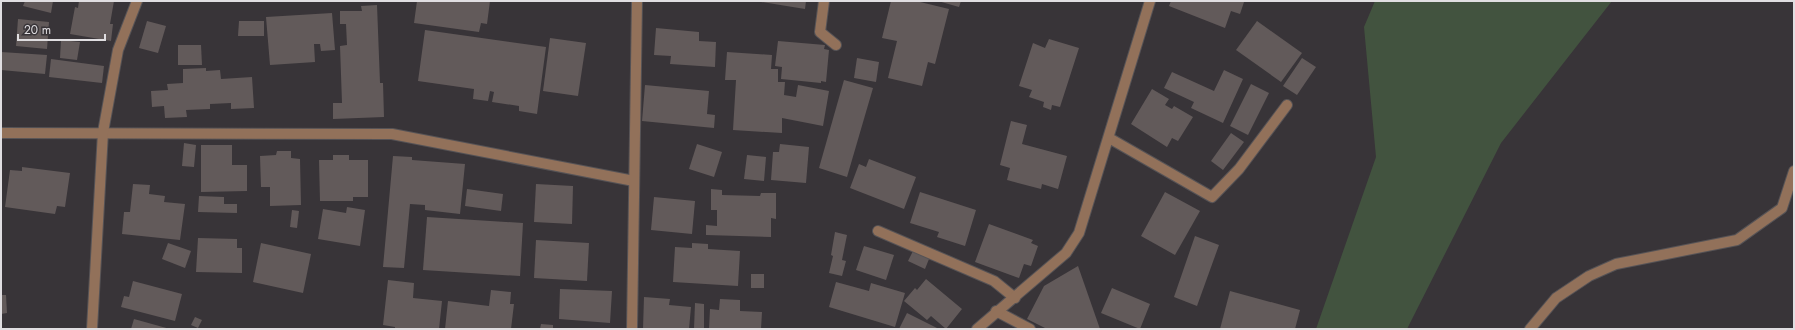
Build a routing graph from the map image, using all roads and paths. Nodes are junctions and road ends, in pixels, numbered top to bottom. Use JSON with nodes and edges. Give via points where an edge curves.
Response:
{"nodes":[{"id":1,"x":137,"y":1,"type":"edge"},
{"id":2,"x":637,"y":1,"type":"edge"},
{"id":3,"x":824,"y":1,"type":"edge"},
{"id":4,"x":1150,"y":1,"type":"edge"},
{"id":5,"x":836,"y":45,"type":"dead end"},
{"id":6,"x":1287,"y":105,"type":"dead end"},
{"id":7,"x":103,"y":132,"type":"junction"},
{"id":8,"x":1,"y":133,"type":"edge"},
{"id":9,"x":1109,"y":138,"type":"junction"},
{"id":10,"x":1794,"y":171,"type":"edge"},
{"id":11,"x":634,"y":181,"type":"junction"},
{"id":12,"x":878,"y":231,"type":"dead end"},
{"id":13,"x":1015,"y":298,"type":"junction"},
{"id":14,"x":996,"y":311,"type":"junction"},
{"id":15,"x":92,"y":329,"type":"edge"},
{"id":16,"x":632,"y":329,"type":"edge"},
{"id":17,"x":976,"y":329,"type":"edge"},
{"id":18,"x":1030,"y":329,"type":"edge"},
{"id":19,"x":1530,"y":329,"type":"edge"}],
"edges":[{"from":1,"to":7,"type":"street","via":[[118,50]]},
{"from":2,"to":11,"type":"street"},
{"from":3,"to":5,"type":"street","via":[[820,32]]},
{"from":4,"to":9,"type":"street"},
{"from":6,"to":9,"type":"street","via":[[1238,169],[1212,198]]},
{"from":7,"to":8,"type":"street"},
{"from":7,"to":11,"type":"street","via":[[392,134]]},
{"from":7,"to":15,"type":"street"},
{"from":9,"to":13,"type":"street","via":[[1079,233],[1066,253]]},
{"from":10,"to":19,"type":"street","via":[[1782,208],[1737,240],[1616,264],[1589,276],[1556,298]]},
{"from":11,"to":16,"type":"street"},
{"from":12,"to":13,"type":"street","via":[[994,281]]},
{"from":13,"to":14,"type":"street"},
{"from":14,"to":17,"type":"street"},
{"from":14,"to":18,"type":"street"}]}
